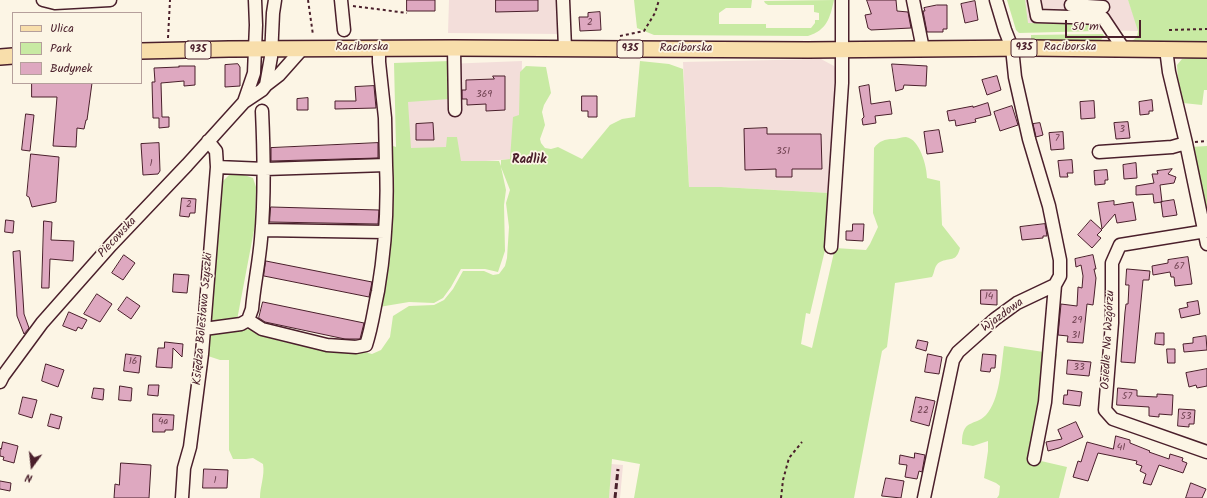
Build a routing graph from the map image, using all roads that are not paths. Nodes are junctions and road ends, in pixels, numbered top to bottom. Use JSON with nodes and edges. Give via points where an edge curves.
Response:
{"nodes":[{"id":1,"x":43,"y":0,"type":"edge"},
{"id":2,"x":110,"y":0,"type":"edge"},
{"id":3,"x":255,"y":0,"type":"edge"},
{"id":4,"x":275,"y":0,"type":"edge"},
{"id":5,"x":563,"y":0,"type":"edge"},
{"id":6,"x":842,"y":0,"type":"edge"},
{"id":7,"x":913,"y":0,"type":"edge"},
{"id":8,"x":996,"y":0,"type":"edge"},
{"id":9,"x":1034,"y":0,"type":"edge"},
{"id":10,"x":342,"y":2,"type":"edge"},
{"id":11,"x":1071,"y":7,"type":"edge"},
{"id":12,"x":1103,"y":8,"type":"edge"},
{"id":13,"x":344,"y":30,"type":"dead end"},
{"id":14,"x":303,"y":48,"type":"junction"},
{"id":15,"x":379,"y":48,"type":"junction"},
{"id":16,"x":454,"y":48,"type":"junction"},
{"id":17,"x":565,"y":48,"type":"junction"},
{"id":18,"x":1012,"y":48,"type":"junction"},
{"id":19,"x":1123,"y":48,"type":"junction"},
{"id":20,"x":255,"y":49,"type":"junction"},
{"id":21,"x":272,"y":49,"type":"junction"},
{"id":22,"x":923,"y":49,"type":"junction"},
{"id":23,"x":1166,"y":49,"type":"junction"},
{"id":24,"x":841,"y":50,"type":"junction"},
{"id":25,"x":1207,"y":50,"type":"edge"},
{"id":26,"x":142,"y":51,"type":"edge"},
{"id":27,"x":12,"y":56,"type":"edge"},
{"id":28,"x":0,"y":57,"type":"edge"},
{"id":29,"x":266,"y":85,"type":"junction"},
{"id":30,"x":244,"y":102,"type":"junction"},
{"id":31,"x":455,"y":110,"type":"dead end"},
{"id":32,"x":262,"y":111,"type":"dead end"},
{"id":33,"x":208,"y":141,"type":"junction"},
{"id":34,"x":1186,"y":143,"type":"junction"},
{"id":35,"x":1099,"y":152,"type":"dead end"},
{"id":36,"x":386,"y":165,"type":"junction"},
{"id":37,"x":217,"y":167,"type":"junction"},
{"id":38,"x":265,"y":169,"type":"junction"},
{"id":39,"x":262,"y":230,"type":"junction"},
{"id":40,"x":1206,"y":231,"type":"edge"},
{"id":41,"x":385,"y":232,"type":"junction"},
{"id":42,"x":1207,"y":244,"type":"edge"},
{"id":43,"x":831,"y":248,"type":"dead end"},
{"id":44,"x":1055,"y":285,"type":"junction"},
{"id":45,"x":248,"y":320,"type":"junction"},
{"id":46,"x":204,"y":329,"type":"junction"},
{"id":47,"x":0,"y":382,"type":"edge"},
{"id":48,"x":1207,"y":452,"type":"edge"},
{"id":49,"x":1034,"y":459,"type":"dead end"},
{"id":50,"x":182,"y":498,"type":"edge"},
{"id":51,"x":924,"y":498,"type":"edge"}],
"edges":[{"from":1,"to":2,"type":"street","via":[[55,3]]},
{"from":3,"to":20,"type":"street","name":"Piecowska"},
{"from":4,"to":21,"type":"street"},
{"from":5,"to":17,"type":"street"},
{"from":6,"to":24,"type":"street"},
{"from":7,"to":22,"type":"street"},
{"from":8,"to":18,"type":"street"},
{"from":9,"to":11,"type":"street","via":[[1037,16]]},
{"from":10,"to":13,"type":"street"},
{"from":11,"to":12,"type":"street"},
{"from":12,"to":19,"type":"street"},
{"from":14,"to":15,"type":"main road","name":"Raciborska","number":"935"},
{"from":14,"to":21,"type":"main road","name":"Raciborska","number":"935"},
{"from":14,"to":29,"type":"street","name":"Piecowska","via":[[279,75]]},
{"from":15,"to":16,"type":"main road","name":"Raciborska","number":"935"},
{"from":15,"to":36,"type":"street"},
{"from":16,"to":17,"type":"main road","name":"Raciborska","number":"935"},
{"from":16,"to":31,"type":"street"},
{"from":17,"to":24,"type":"main road","name":"Raciborska","number":"935"},
{"from":18,"to":19,"type":"main road","name":"Raciborska","number":"935"},
{"from":18,"to":22,"type":"main road","name":"Raciborska","number":"935"},
{"from":18,"to":44,"type":"street","via":[[1015,77],[1029,139],[1049,206],[1060,260],[1060,276]]},
{"from":19,"to":23,"type":"main road","name":"Raciborska","number":"935"},
{"from":20,"to":21,"type":"main road","name":"Raciborska","number":"935"},
{"from":20,"to":26,"type":"main road","name":"Raciborska","number":"935"},
{"from":20,"to":30,"type":"street","name":"Piecowska","via":[[253,76]]},
{"from":21,"to":29,"type":"street"},
{"from":22,"to":24,"type":"main road","name":"Raciborska","number":"935"},
{"from":23,"to":25,"type":"main road","name":"Raciborska","number":"935"},
{"from":23,"to":34,"type":"street"},
{"from":24,"to":43,"type":"street","via":[[842,83]]},
{"from":27,"to":28,"type":"main road"},
{"from":29,"to":30,"type":"street","name":"Piecowska"},
{"from":30,"to":33,"type":"street","name":"Piecowska"},
{"from":32,"to":38,"type":"street"},
{"from":33,"to":37,"type":"street","name":"Księdza Bolesława Szyszki","via":[[216,151]]},
{"from":33,"to":47,"type":"street","name":"Piecowska","via":[[42,323]]},
{"from":34,"to":35,"type":"street"},
{"from":34,"to":40,"type":"street"},
{"from":36,"to":38,"type":"street"},
{"from":36,"to":41,"type":"street","via":[[388,193]]},
{"from":37,"to":38,"type":"street"},
{"from":37,"to":46,"type":"street","name":"Księdza Bolesława Szyszki"},
{"from":38,"to":39,"type":"street"},
{"from":39,"to":41,"type":"street"},
{"from":39,"to":45,"type":"street","via":[[252,310]]},
{"from":40,"to":42,"type":"street"},
{"from":40,"to":48,"type":"street","name":"Osiedle Na Wzgórzu","via":[[1120,245],[1112,263],[1112,323],[1105,410],[1113,419]]},
{"from":41,"to":45,"type":"street","via":[[382,265],[366,345],[327,345],[262,329]]},
{"from":44,"to":49,"type":"street","via":[[1045,402]]},
{"from":44,"to":51,"type":"street","name":"Wjazdowa","via":[[1017,303],[958,352],[952,360]]},
{"from":45,"to":46,"type":"street","via":[[241,324]]},
{"from":46,"to":50,"type":"street","name":"Księdza Bolesława Szyszki"}]}
